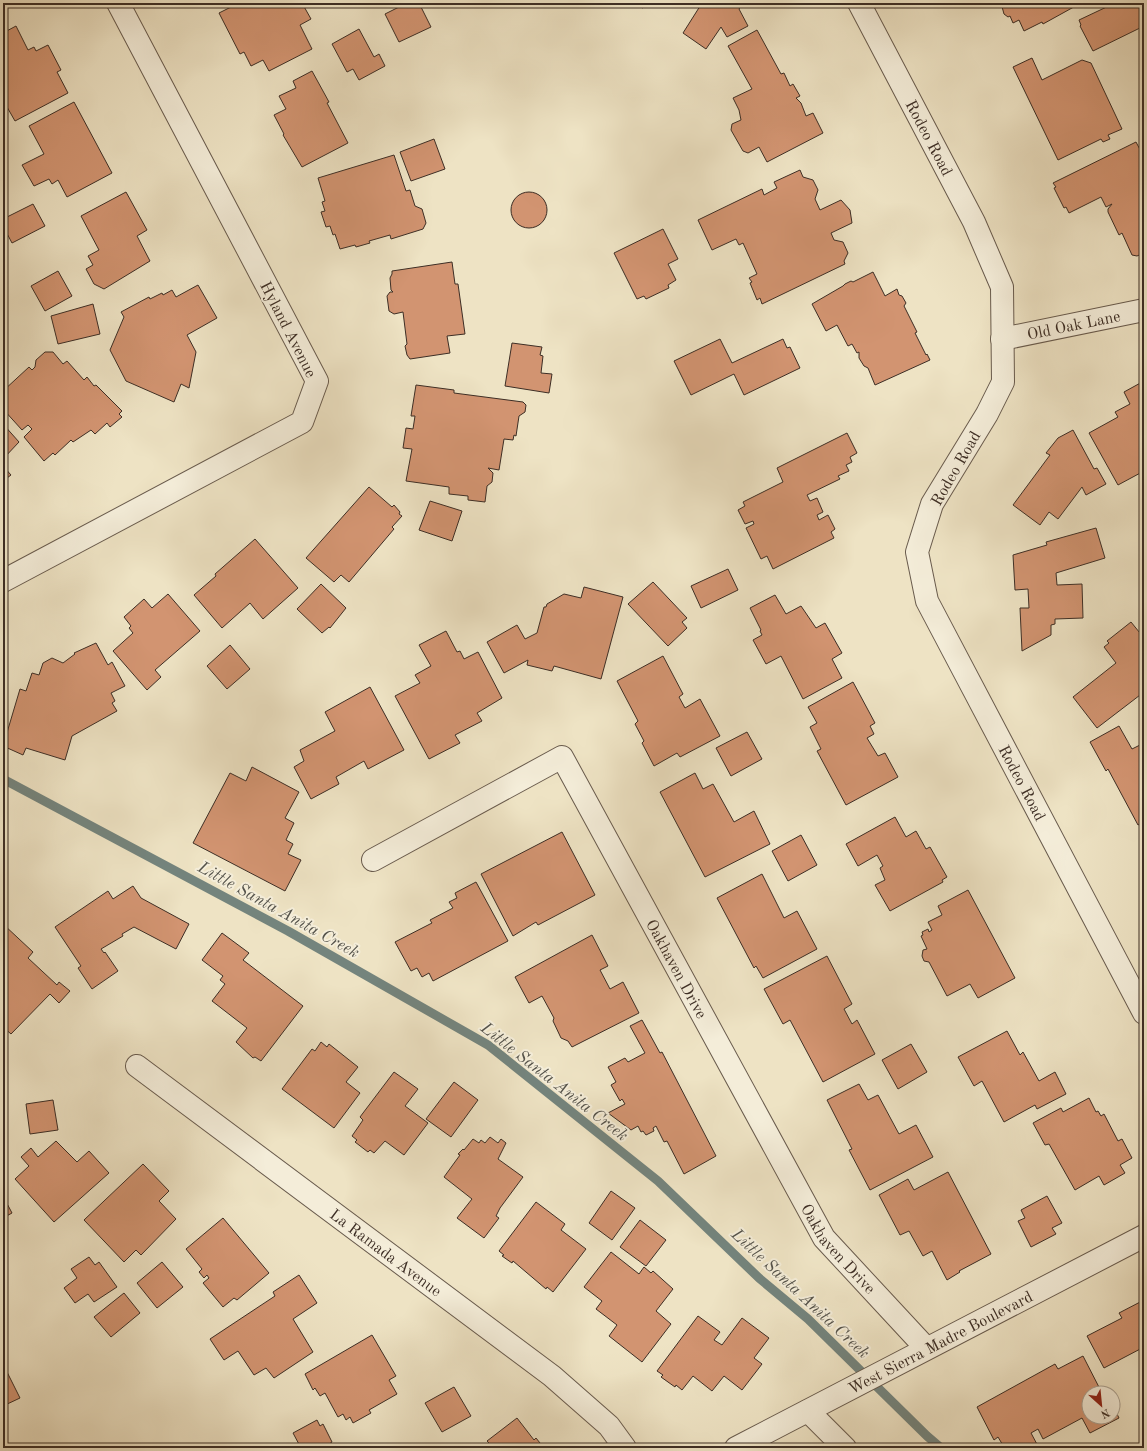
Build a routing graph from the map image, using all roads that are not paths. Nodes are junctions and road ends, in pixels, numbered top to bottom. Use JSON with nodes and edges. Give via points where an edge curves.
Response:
{"nodes":[{"id":1,"x":118,"y":3,"type":"edge"},
{"id":2,"x":859,"y":3,"type":"edge"},
{"id":3,"x":1144,"y":310,"type":"edge"},
{"id":4,"x":1002,"y":338,"type":"junction"},
{"id":5,"x":3,"y":581,"type":"edge"},
{"id":6,"x":373,"y":860,"type":"dead end"},
{"id":7,"x":1144,"y":1012,"type":"edge"},
{"id":8,"x":138,"y":1066,"type":"dead end"},
{"id":9,"x":1144,"y":1236,"type":"edge"},
{"id":10,"x":926,"y":1348,"type":"junction"},
{"id":11,"x":808,"y":1411,"type":"junction"},
{"id":12,"x":625,"y":1448,"type":"edge"},
{"id":13,"x":736,"y":1448,"type":"edge"},
{"id":14,"x":844,"y":1448,"type":"edge"}],
"edges":[{"from":1,"to":5,"type":"street","name":"Hyland Avenue","via":[[317,381],[302,422]]},
{"from":2,"to":4,"type":"street","name":"Rodeo Road","via":[[974,222],[1002,287]]},
{"from":3,"to":4,"type":"street","name":"Old Oak Lane"},
{"from":4,"to":7,"type":"street","name":"Rodeo Road","via":[[1003,382],[987,414],[932,504],[917,552],[927,601]]},
{"from":6,"to":10,"type":"street","name":"Oakhaven Drive","via":[[562,757],[824,1238]]},
{"from":8,"to":12,"type":"street","name":"La Ramada Avenue","via":[[552,1376],[609,1426]]},
{"from":9,"to":10,"type":"street","name":"West Sierra Madre Boulevard"},
{"from":10,"to":11,"type":"street","name":"West Sierra Madre Boulevard"},
{"from":11,"to":13,"type":"street","name":"West Sierra Madre Boulevard"},
{"from":11,"to":14,"type":"street"}]}
